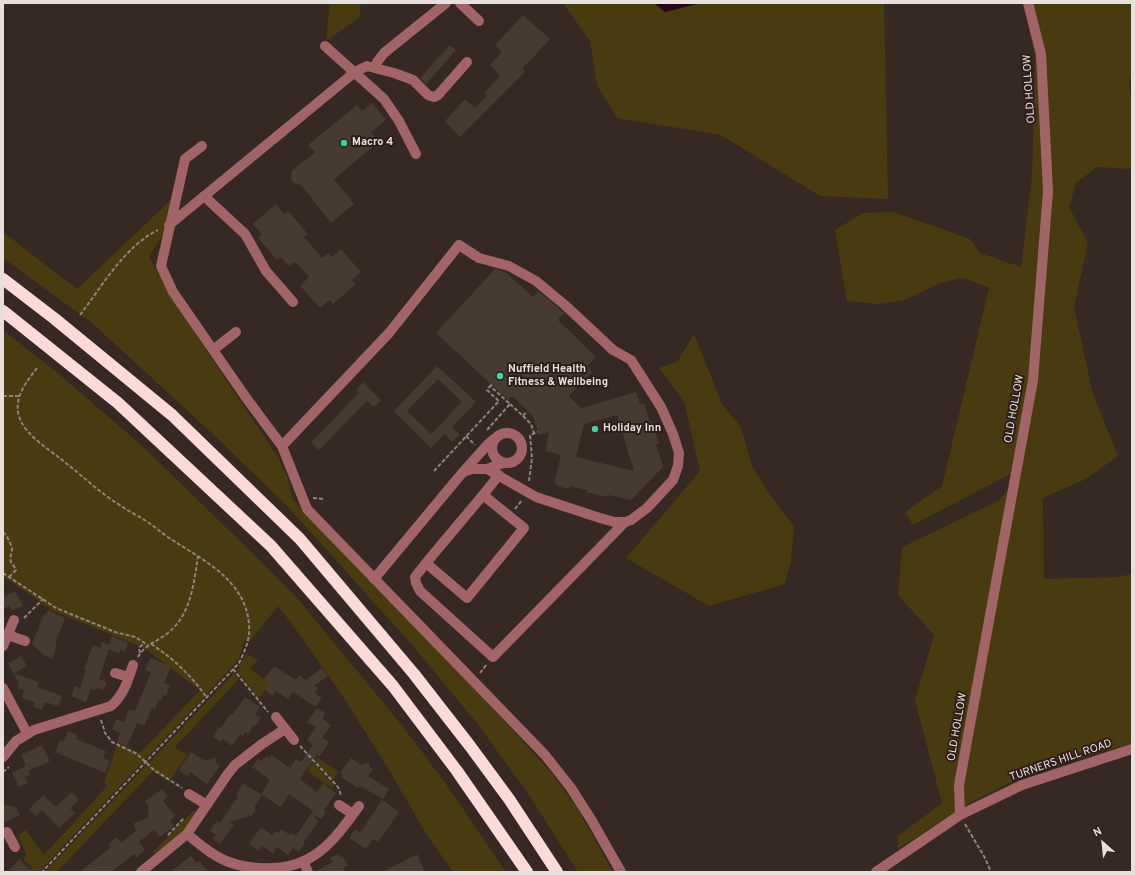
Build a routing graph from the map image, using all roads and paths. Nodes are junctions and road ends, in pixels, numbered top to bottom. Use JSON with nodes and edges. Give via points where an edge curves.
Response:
{"nodes":[{"id":1,"x":446,"y":3,"type":"edge"},
{"id":2,"x":460,"y":3,"type":"edge"},
{"id":3,"x":1028,"y":3,"type":"edge"},
{"id":4,"x":479,"y":21,"type":"dead end"},
{"id":5,"x":325,"y":46,"type":"dead end"},
{"id":6,"x":467,"y":62,"type":"dead end"},
{"id":7,"x":376,"y":68,"type":"junction"},
{"id":8,"x":355,"y":72,"type":"junction"},
{"id":9,"x":202,"y":146,"type":"dead end"},
{"id":10,"x":416,"y":154,"type":"dead end"},
{"id":11,"x":204,"y":196,"type":"junction"},
{"id":12,"x":169,"y":224,"type":"junction"},
{"id":13,"x":3,"y":279,"type":"edge"},
{"id":14,"x":293,"y":302,"type":"dead end"},
{"id":15,"x":3,"y":311,"type":"edge"},
{"id":16,"x":80,"y":315,"type":"dead end"},
{"id":17,"x":236,"y":332,"type":"dead end"},
{"id":18,"x":213,"y":350,"type":"junction"},
{"id":19,"x":37,"y":368,"type":"dead end"},
{"id":20,"x":3,"y":396,"type":"edge"},
{"id":21,"x":20,"y":396,"type":"junction"},
{"id":22,"x":510,"y":404,"type":"junction"},
{"id":23,"x":527,"y":411,"type":"dead end"},
{"id":24,"x":523,"y":416,"type":"junction"},
{"id":25,"x":538,"y":432,"type":"dead end"},
{"id":26,"x":485,"y":433,"type":"dead end"},
{"id":27,"x":534,"y":434,"type":"junction"},
{"id":28,"x":496,"y":438,"type":"junction"},
{"id":29,"x":282,"y":446,"type":"junction"},
{"id":30,"x":502,"y":463,"type":"junction"},
{"id":31,"x":487,"y":469,"type":"junction"},
{"id":32,"x":434,"y":470,"type":"dead end"},
{"id":33,"x":463,"y":472,"type":"junction"},
{"id":34,"x":499,"y":475,"type":"junction"},
{"id":35,"x":526,"y":491,"type":"junction"},
{"id":36,"x":483,"y":495,"type":"junction"},
{"id":37,"x":510,"y":517,"type":"junction"},
{"id":38,"x":625,"y":522,"type":"junction"},
{"id":39,"x":3,"y":532,"type":"edge"},
{"id":40,"x":198,"y":556,"type":"junction"},
{"id":41,"x":426,"y":563,"type":"junction"},
{"id":42,"x":3,"y":573,"type":"edge"},
{"id":43,"x":9,"y":577,"type":"junction"},
{"id":44,"x":374,"y":579,"type":"junction"},
{"id":45,"x":43,"y":599,"type":"junction"},
{"id":46,"x":14,"y":620,"type":"joint"},
{"id":47,"x":8,"y":635,"type":"junction"},
{"id":48,"x":25,"y":641,"type":"dead end"},
{"id":49,"x":144,"y":643,"type":"junction"},
{"id":50,"x":151,"y":644,"type":"junction"},
{"id":51,"x":148,"y":645,"type":"junction"},
{"id":52,"x":3,"y":646,"type":"edge"},
{"id":53,"x":140,"y":653,"type":"junction"},
{"id":54,"x":493,"y":658,"type":"junction"},
{"id":55,"x":133,"y":665,"type":"joint"},
{"id":56,"x":234,"y":669,"type":"junction"},
{"id":57,"x":115,"y":672,"type":"dead end"},
{"id":58,"x":129,"y":677,"type":"junction"},
{"id":59,"x":473,"y":680,"type":"junction"},
{"id":60,"x":3,"y":688,"type":"edge"},
{"id":61,"x":207,"y":698,"type":"junction"},
{"id":62,"x":99,"y":711,"type":"junction"},
{"id":63,"x":276,"y":717,"type":"joint"},
{"id":64,"x":285,"y":729,"type":"junction"},
{"id":65,"x":28,"y":733,"type":"junction"},
{"id":66,"x":294,"y":740,"type":"joint"},
{"id":67,"x":1132,"y":749,"type":"edge"},
{"id":68,"x":3,"y":757,"type":"edge"},
{"id":69,"x":146,"y":762,"type":"junction"},
{"id":70,"x":189,"y":794,"type":"joint"},
{"id":71,"x":207,"y":805,"type":"junction"},
{"id":72,"x":338,"y":805,"type":"joint"},
{"id":73,"x":960,"y":815,"type":"junction"},
{"id":74,"x":16,"y":827,"type":"dead end"},
{"id":75,"x":5,"y":833,"type":"edge"},
{"id":76,"x":187,"y":834,"type":"junction"},
{"id":77,"x":15,"y":847,"type":"dead end"},
{"id":78,"x":303,"y":861,"type":"junction"},
{"id":79,"x":42,"y":872,"type":"edge"},
{"id":80,"x":141,"y":872,"type":"edge"},
{"id":81,"x":308,"y":872,"type":"edge"},
{"id":82,"x":527,"y":872,"type":"edge"},
{"id":83,"x":557,"y":872,"type":"edge"},
{"id":84,"x":621,"y":872,"type":"edge"},
{"id":85,"x":876,"y":872,"type":"edge"},
{"id":86,"x":991,"y":872,"type":"edge"}],
"edges":[{"from":1,"to":7,"type":"street","via":[[384,53]]},
{"from":2,"to":4,"type":"street"},
{"from":3,"to":73,"type":"street","name":"OLD HOLLOW","via":[[1041,54],[1048,191],[1033,380],[959,785]]},
{"from":5,"to":8,"type":"street"},
{"from":6,"to":7,"type":"street","via":[[434,97],[428,95],[413,80]]},
{"from":7,"to":8,"type":"street","via":[[367,66]]},
{"from":8,"to":10,"type":"street","via":[[384,99]]},
{"from":8,"to":11,"type":"street"},
{"from":9,"to":12,"type":"street","via":[[185,159]]},
{"from":11,"to":12,"type":"street"},
{"from":11,"to":14,"type":"street","via":[[245,234],[266,271]]},
{"from":12,"to":16,"type":"path","via":[[134,247]]},
{"from":12,"to":18,"type":"street","via":[[161,266],[173,292]]},
{"from":13,"to":83,"type":"highway","via":[[55,318],[172,415],[300,538],[414,674],[470,746],[510,799]]},
{"from":15,"to":82,"type":"highway","via":[[118,403],[271,546],[393,686],[457,771]]},
{"from":17,"to":18,"type":"street"},
{"from":18,"to":29,"type":"street"},
{"from":19,"to":21,"type":"path"},
{"from":20,"to":21,"type":"path"},
{"from":21,"to":40,"type":"path","via":[[20,419],[26,429],[44,446],[117,503]]},
{"from":22,"to":24,"type":"path"},
{"from":22,"to":26,"type":"path"},
{"from":22,"to":32,"type":"path","via":[[491,386],[487,390],[499,400]]},
{"from":23,"to":24,"type":"path"},
{"from":24,"to":27,"type":"path","via":[[531,424]]},
{"from":25,"to":27,"type":"path"},
{"from":27,"to":35,"type":"path","via":[[530,435],[532,458]]},
{"from":28,"to":30,"type":"street","via":[[492,452]]},
{"from":28,"to":30,"type":"street","via":[[510,433],[521,442],[520,456],[512,462]]},
{"from":28,"to":33,"type":"street"},
{"from":29,"to":38,"type":"street","via":[[389,333],[459,245],[479,258],[509,266],[536,281],[613,350],[631,360],[661,407],[679,453],[678,466],[673,480],[647,508]]},
{"from":29,"to":44,"type":"street","via":[[307,509]]},
{"from":30,"to":31,"type":"street"},
{"from":31,"to":33,"type":"street"},
{"from":31,"to":34,"type":"street"},
{"from":33,"to":44,"type":"street"},
{"from":34,"to":35,"type":"street"},
{"from":34,"to":36,"type":"street"},
{"from":35,"to":37,"type":"path"},
{"from":35,"to":38,"type":"street","via":[[536,497],[600,518]]},
{"from":36,"to":37,"type":"street"},
{"from":36,"to":41,"type":"street"},
{"from":37,"to":41,"type":"street","via":[[524,528],[467,598]]},
{"from":38,"to":54,"type":"street"},
{"from":39,"to":43,"type":"path","via":[[10,543],[11,562],[16,570]]},
{"from":40,"to":50,"type":"path","via":[[193,590],[186,609],[171,631]]},
{"from":40,"to":56,"type":"path","via":[[228,580],[240,595],[246,610],[249,625],[247,643]]},
{"from":41,"to":54,"type":"street","via":[[416,577],[420,591]]},
{"from":42,"to":43,"type":"path"},
{"from":43,"to":45,"type":"path"},
{"from":44,"to":59,"type":"street"},
{"from":45,"to":46,"type":"path","via":[[19,622]]},
{"from":45,"to":49,"type":"path","via":[[56,608],[114,632],[135,637]]},
{"from":46,"to":47,"type":"street"},
{"from":47,"to":48,"type":"street"},
{"from":47,"to":52,"type":"street"},
{"from":49,"to":51,"type":"path"},
{"from":49,"to":53,"type":"path","via":[[139,648]]},
{"from":50,"to":51,"type":"path"},
{"from":50,"to":61,"type":"path","via":[[178,664]]},
{"from":51,"to":53,"type":"path"},
{"from":53,"to":55,"type":"path"},
{"from":54,"to":59,"type":"path"},
{"from":55,"to":58,"type":"street"},
{"from":56,"to":61,"type":"path"},
{"from":56,"to":63,"type":"path","via":[[274,719]]},
{"from":57,"to":58,"type":"street"},
{"from":58,"to":62,"type":"street","via":[[117,701]]},
{"from":59,"to":84,"type":"street","via":[[545,755],[571,788]]},
{"from":60,"to":65,"type":"street"},
{"from":61,"to":69,"type":"path"},
{"from":62,"to":65,"type":"street"},
{"from":62,"to":69,"type":"path","via":[[108,738]]},
{"from":63,"to":64,"type":"street"},
{"from":64,"to":66,"type":"street"},
{"from":64,"to":71,"type":"street","via":[[235,765]]},
{"from":65,"to":68,"type":"street","via":[[16,741]]},
{"from":66,"to":72,"type":"path","via":[[338,787],[343,799]]},
{"from":67,"to":73,"type":"street","name":"TURNERS HILL ROAD","via":[[1022,785]]},
{"from":69,"to":70,"type":"path"},
{"from":69,"to":79,"type":"path"},
{"from":70,"to":71,"type":"street"},
{"from":71,"to":76,"type":"street"},
{"from":72,"to":78,"type":"street","via":[[356,810],[330,843]]},
{"from":73,"to":85,"type":"street","name":"TURNERS HILL ROAD"},
{"from":73,"to":86,"type":"path"},
{"from":74,"to":75,"type":"street"},
{"from":75,"to":77,"type":"street"},
{"from":76,"to":78,"type":"street","via":[[223,860],[247,867],[275,868]]},
{"from":76,"to":80,"type":"street"},
{"from":78,"to":81,"type":"street"}]}
